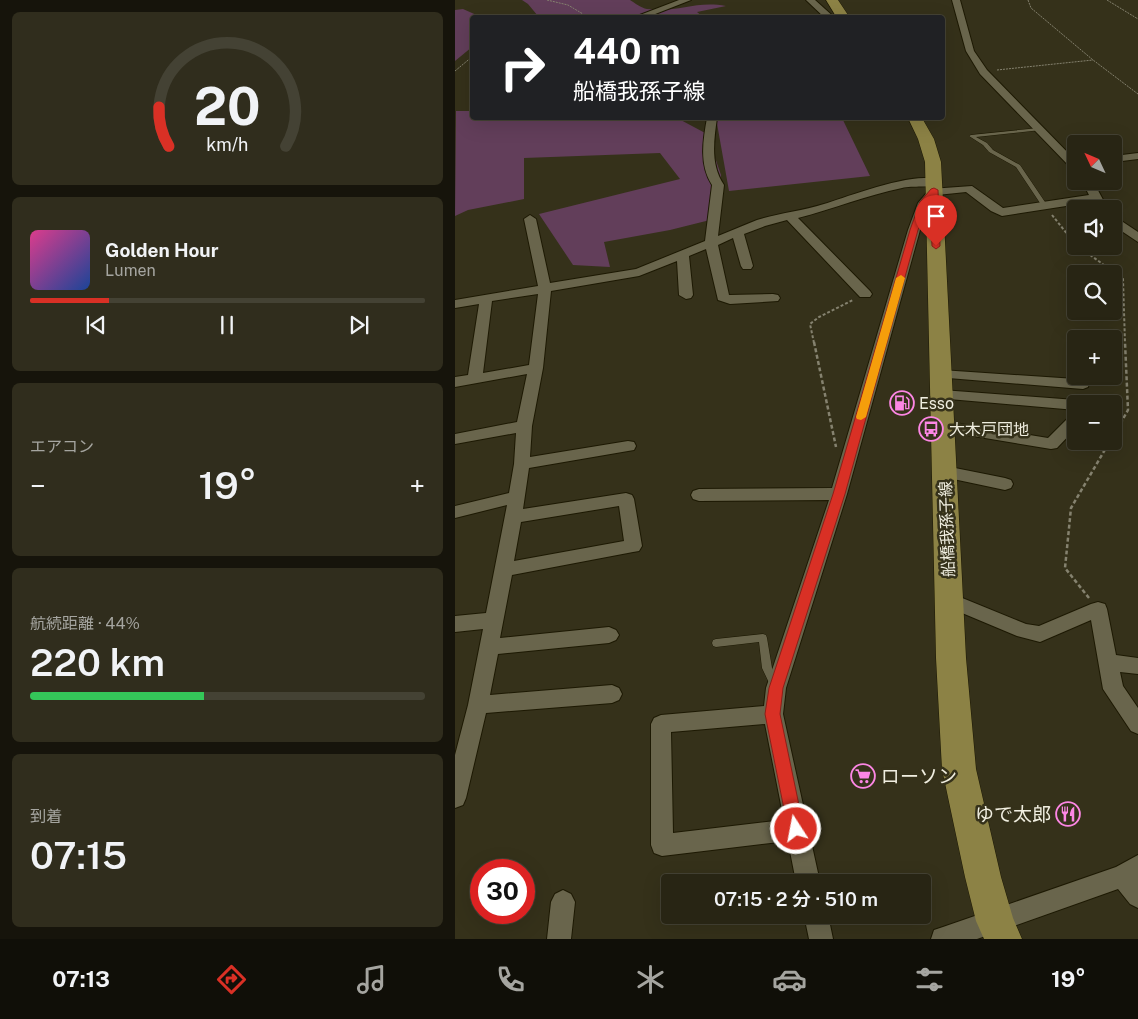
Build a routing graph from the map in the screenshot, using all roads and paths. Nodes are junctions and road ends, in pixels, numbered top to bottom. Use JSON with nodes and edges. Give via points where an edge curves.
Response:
{"nodes":[{"id":1,"x":547,"y":0,"type":"edge"},
{"id":2,"x":687,"y":0,"type":"edge"},
{"id":3,"x":810,"y":0,"type":"edge"},
{"id":4,"x":832,"y":0,"type":"edge"},
{"id":5,"x":956,"y":0,"type":"edge"},
{"id":6,"x":1028,"y":0,"type":"edge"},
{"id":7,"x":1107,"y":0,"type":"edge"},
{"id":8,"x":583,"y":15,"type":"edge"},
{"id":9,"x":644,"y":15,"type":"edge"},
{"id":10,"x":828,"y":15,"type":"edge"},
{"id":11,"x":842,"y":15,"type":"edge"},
{"id":12,"x":1138,"y":19,"type":"edge"},
{"id":13,"x":470,"y":58,"type":"edge"},
{"id":14,"x":1093,"y":60,"type":"junction"},
{"id":15,"x":455,"y":71,"type":"edge"},
{"id":16,"x":983,"y":72,"type":"junction"},
{"id":17,"x":1138,"y":94,"type":"edge"},
{"id":18,"x":712,"y":120,"type":"edge"},
{"id":19,"x":916,"y":120,"type":"edge"},
{"id":20,"x":1039,"y":129,"type":"junction"},
{"id":21,"x":1138,"y":156,"type":"edge"},
{"id":22,"x":1123,"y":158,"type":"edge"},
{"id":23,"x":1067,"y":159,"type":"edge"},
{"id":24,"x":934,"y":186,"type":"junction"},
{"id":25,"x":1091,"y":190,"type":"edge"},
{"id":26,"x":1095,"y":198,"type":"joint"},
{"id":27,"x":1044,"y":205,"type":"junction"},
{"id":28,"x":791,"y":216,"type":"junction"},
{"id":29,"x":530,"y":219,"type":"dead end"},
{"id":30,"x":1122,"y":226,"type":"edge"},
{"id":31,"x":738,"y":233,"type":"junction"},
{"id":32,"x":1067,"y":233,"type":"edge"},
{"id":33,"x":1138,"y":238,"type":"edge"},
{"id":34,"x":711,"y":243,"type":"junction"},
{"id":35,"x":683,"y":254,"type":"junction"},
{"id":36,"x":1091,"y":255,"type":"edge"},
{"id":37,"x":747,"y":266,"type":"dead end"},
{"id":38,"x":545,"y":289,"type":"junction"},
{"id":39,"x":865,"y":294,"type":"joint"},
{"id":40,"x":686,"y":295,"type":"dead end"},
{"id":41,"x":486,"y":298,"type":"junction"},
{"id":42,"x":773,"y":298,"type":"dead end"},
{"id":43,"x":455,"y":304,"type":"edge"},
{"id":44,"x":536,"y":368,"type":"junction"},
{"id":45,"x":475,"y":378,"type":"junction"},
{"id":46,"x":455,"y":382,"type":"edge"},
{"id":47,"x":941,"y":384,"type":"junction"},
{"id":48,"x":1067,"y":384,"type":"edge"},
{"id":49,"x":1067,"y":404,"type":"edge"},
{"id":50,"x":1122,"y":421,"type":"edge"},
{"id":51,"x":524,"y":426,"type":"junction"},
{"id":52,"x":943,"y":426,"type":"junction"},
{"id":53,"x":1067,"y":428,"type":"edge"},
{"id":54,"x":455,"y":439,"type":"edge"},
{"id":55,"x":629,"y":446,"type":"dead end"},
{"id":56,"x":837,"y":450,"type":"dead end"},
{"id":57,"x":1105,"y":450,"type":"edge"},
{"id":58,"x":521,"y":464,"type":"junction"},
{"id":59,"x":945,"y":472,"type":"junction"},
{"id":60,"x":1005,"y":484,"type":"dead end"},
{"id":61,"x":839,"y":494,"type":"junction"},
{"id":62,"x":699,"y":495,"type":"dead end"},
{"id":63,"x":516,"y":497,"type":"junction"},
{"id":64,"x":455,"y":512,"type":"edge"},
{"id":65,"x":513,"y":517,"type":"junction"},
{"id":66,"x":504,"y":570,"type":"junction"},
{"id":67,"x":950,"y":600,"type":"junction"},
{"id":68,"x":1098,"y":608,"type":"junction"},
{"id":69,"x":494,"y":620,"type":"junction"},
{"id":70,"x":455,"y":624,"type":"edge"},
{"id":71,"x":609,"y":635,"type":"dead end"},
{"id":72,"x":716,"y":643,"type":"dead end"},
{"id":73,"x":489,"y":647,"type":"junction"},
{"id":74,"x":1108,"y":662,"type":"junction"},
{"id":75,"x":1138,"y":666,"type":"edge"},
{"id":76,"x":776,"y":688,"type":"junction"},
{"id":77,"x":612,"y":694,"type":"dead end"},
{"id":78,"x":477,"y":705,"type":"junction"},
{"id":79,"x":773,"y":714,"type":"junction"},
{"id":80,"x":1138,"y":725,"type":"edge"},
{"id":81,"x":455,"y":798,"type":"edge"},
{"id":82,"x":796,"y":829,"type":"junction"},
{"id":83,"x":1131,"y":871,"type":"edge"},
{"id":84,"x":806,"y":874,"type":"edge"},
{"id":85,"x":1138,"y":896,"type":"edge"},
{"id":86,"x":563,"y":902,"type":"dead end"},
{"id":87,"x":818,"y":924,"type":"edge"},
{"id":88,"x":999,"y":930,"type":"edge"},
{"id":89,"x":559,"y":939,"type":"edge"},
{"id":90,"x":821,"y":939,"type":"edge"},
{"id":91,"x":943,"y":939,"type":"edge"}],
"edges":[{"from":1,"to":8,"type":"path","via":[[577,8]]},
{"from":2,"to":9,"type":"street"},
{"from":3,"to":10,"type":"street"},
{"from":4,"to":11,"type":"main road"},
{"from":5,"to":16,"type":"street","via":[[970,51]]},
{"from":6,"to":14,"type":"path","via":[[1031,8]]},
{"from":7,"to":12,"type":"path"},
{"from":13,"to":15,"type":"path"},
{"from":14,"to":16,"type":"path"},
{"from":14,"to":17,"type":"path"},
{"from":16,"to":20,"type":"street"},
{"from":18,"to":34,"type":"street","via":[[708,145],[712,176],[718,185]]},
{"from":19,"to":24,"type":"main road","name":"船橋我孫子線","via":[[930,149]]},
{"from":20,"to":23,"type":"street"},
{"from":20,"to":27,"type":"lane","via":[[971,136],[1018,166]]},
{"from":21,"to":22,"type":"street"},
{"from":24,"to":27,"type":"street","via":[[942,192],[968,188],[1002,212]]},
{"from":24,"to":28,"type":"street","via":[[912,182]]},
{"from":24,"to":47,"type":"main road","name":"船橋我孫子線"},
{"from":24,"to":61,"type":"street","via":[[914,230]]},
{"from":25,"to":26,"type":"street"},
{"from":26,"to":27,"type":"street"},
{"from":27,"to":32,"type":"path"},
{"from":28,"to":31,"type":"street"},
{"from":28,"to":39,"type":"street"},
{"from":29,"to":38,"type":"street"},
{"from":30,"to":33,"type":"street"},
{"from":31,"to":34,"type":"street"},
{"from":31,"to":37,"type":"street"},
{"from":34,"to":35,"type":"street"},
{"from":34,"to":42,"type":"street","via":[[723,296],[730,300]]},
{"from":35,"to":38,"type":"street","via":[[639,272]]},
{"from":35,"to":40,"type":"street"},
{"from":36,"to":50,"type":"path","via":[[1123,279],[1128,410]]},
{"from":38,"to":41,"type":"street"},
{"from":38,"to":44,"type":"street"},
{"from":39,"to":56,"type":"path","via":[[810,324]]},
{"from":41,"to":43,"type":"street"},
{"from":41,"to":45,"type":"street"},
{"from":44,"to":45,"type":"street"},
{"from":44,"to":51,"type":"street"},
{"from":45,"to":46,"type":"street"},
{"from":47,"to":48,"type":"street"},
{"from":47,"to":49,"type":"street"},
{"from":47,"to":52,"type":"main road","name":"船橋我孫子線"},
{"from":51,"to":54,"type":"street"},
{"from":51,"to":58,"type":"street"},
{"from":52,"to":53,"type":"street","via":[[1051,444]]},
{"from":52,"to":59,"type":"main road","name":"船橋我孫子線"},
{"from":55,"to":58,"type":"street"},
{"from":57,"to":68,"type":"path","via":[[1071,508],[1065,568]]},
{"from":58,"to":63,"type":"street"},
{"from":59,"to":60,"type":"street"},
{"from":59,"to":67,"type":"main road","name":"船橋我孫子線"},
{"from":61,"to":62,"type":"street"},
{"from":61,"to":76,"type":"street"},
{"from":63,"to":64,"type":"street"},
{"from":63,"to":65,"type":"street"},
{"from":65,"to":66,"type":"street"},
{"from":65,"to":66,"type":"street","via":[[626,499],[633,546]]},
{"from":66,"to":69,"type":"street"},
{"from":67,"to":68,"type":"street","via":[[1024,631],[1040,634]]},
{"from":67,"to":88,"type":"main road","name":"船橋我孫子線","via":[[959,769],[971,831]]},
{"from":68,"to":74,"type":"street"},
{"from":69,"to":70,"type":"street"},
{"from":69,"to":73,"type":"street"},
{"from":71,"to":73,"type":"street"},
{"from":72,"to":76,"type":"lane","via":[[763,638],[767,668]]},
{"from":73,"to":78,"type":"street"},
{"from":74,"to":75,"type":"street"},
{"from":74,"to":80,"type":"street","via":[[1113,689]]},
{"from":76,"to":79,"type":"street"},
{"from":77,"to":78,"type":"street"},
{"from":78,"to":81,"type":"street"},
{"from":79,"to":82,"type":"street"},
{"from":79,"to":82,"type":"street","via":[[661,724],[662,845]]},
{"from":82,"to":84,"type":"street"},
{"from":83,"to":85,"type":"street"},
{"from":83,"to":88,"type":"street"},
{"from":86,"to":89,"type":"street"},
{"from":87,"to":90,"type":"street"},
{"from":88,"to":91,"type":"street"}]}
